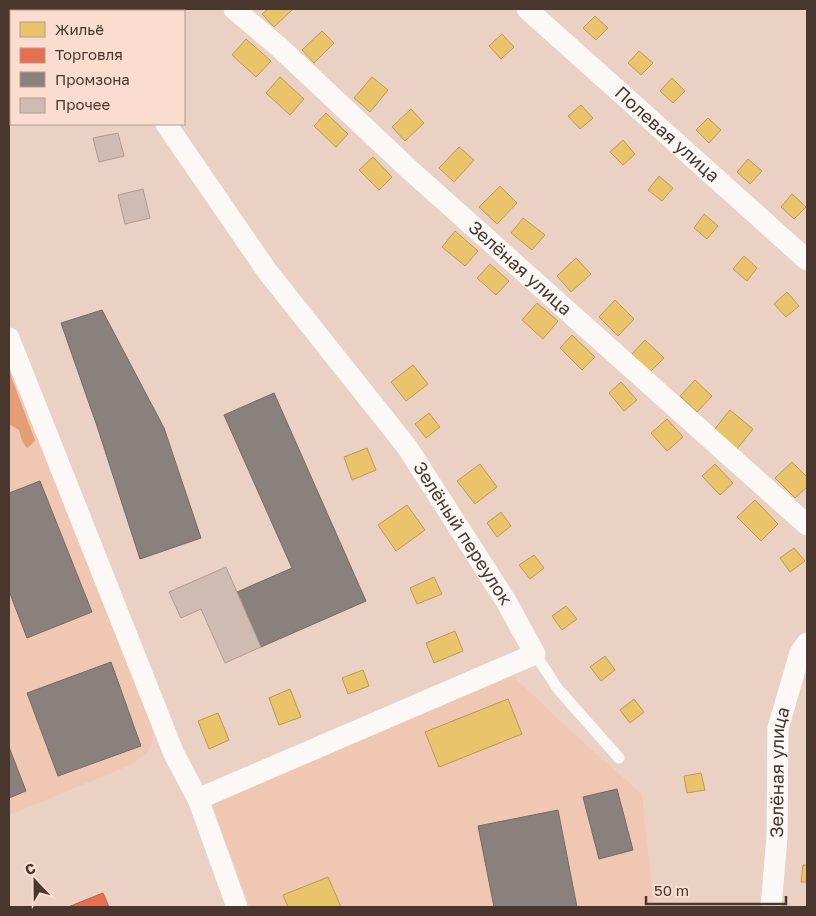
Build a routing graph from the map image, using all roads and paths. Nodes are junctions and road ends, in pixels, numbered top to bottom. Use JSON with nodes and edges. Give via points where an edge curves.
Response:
{"nodes":[{"id":1,"x":234,"y":9,"type":"edge"},
{"id":2,"x":527,"y":9,"type":"edge"},
{"id":3,"x":167,"y":125,"type":"edge"},
{"id":4,"x":807,"y":260,"type":"edge"},
{"id":5,"x":9,"y":338,"type":"edge"},
{"id":6,"x":807,"y":525,"type":"edge"},
{"id":7,"x":807,"y":643,"type":"edge"},
{"id":8,"x":535,"y":654,"type":"junction"},
{"id":9,"x":618,"y":758,"type":"dead end"},
{"id":10,"x":198,"y":798,"type":"junction"},
{"id":11,"x":237,"y":907,"type":"edge"},
{"id":12,"x":771,"y":907,"type":"edge"}],
"edges":[{"from":1,"to":6,"type":"street","name":"Зелёная улица"},
{"from":2,"to":4,"type":"street","name":"Полевая улица"},
{"from":3,"to":8,"type":"street","name":"Зелёный переулок","via":[[267,271],[406,447],[506,600]]},
{"from":5,"to":10,"type":"street","via":[[174,754]]},
{"from":7,"to":12,"type":"street","name":"Зелёная улица","via":[[800,653],[778,728],[777,837]]},
{"from":8,"to":9,"type":"lane","via":[[558,689]]},
{"from":8,"to":10,"type":"street"},
{"from":10,"to":11,"type":"street"}]}
